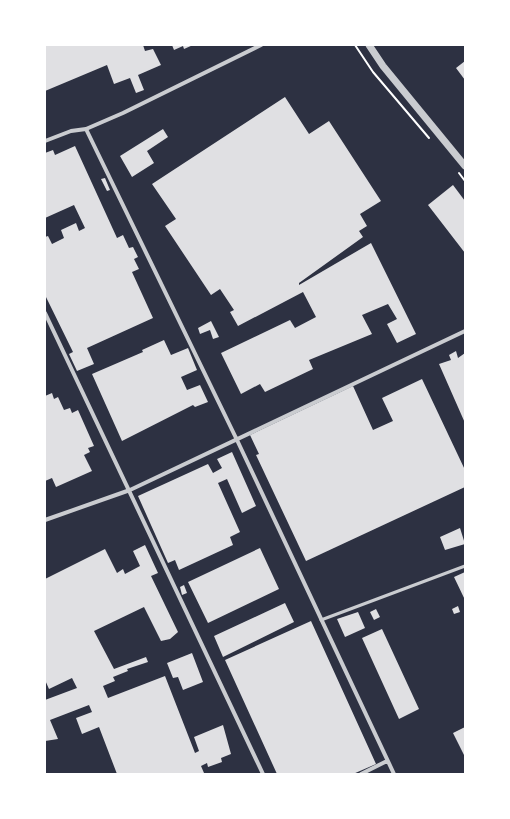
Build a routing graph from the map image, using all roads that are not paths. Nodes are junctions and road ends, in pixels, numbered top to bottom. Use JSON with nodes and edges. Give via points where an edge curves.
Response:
{"nodes":[{"id":1,"x":260,"y":45,"type":"edge"},
{"id":2,"x":369,"y":45,"type":"edge"},
{"id":3,"x":86,"y":129,"type":"junction"},
{"id":4,"x":45,"y":141,"type":"edge"},
{"id":5,"x":465,"y":166,"type":"edge"},
{"id":6,"x":45,"y":314,"type":"edge"},
{"id":7,"x":465,"y":331,"type":"edge"},
{"id":8,"x":237,"y":440,"type":"junction"},
{"id":9,"x":130,"y":490,"type":"junction"},
{"id":10,"x":45,"y":520,"type":"edge"},
{"id":11,"x":465,"y":566,"type":"edge"},
{"id":12,"x":321,"y":620,"type":"junction"},
{"id":13,"x":388,"y":761,"type":"junction"},
{"id":14,"x":262,"y":774,"type":"edge"},
{"id":15,"x":361,"y":774,"type":"edge"},
{"id":16,"x":394,"y":774,"type":"edge"}],
"edges":[{"from":1,"to":3,"type":"street"},
{"from":2,"to":5,"type":"street","via":[[383,66]]},
{"from":3,"to":4,"type":"street","via":[[71,131]]},
{"from":3,"to":8,"type":"street"},
{"from":6,"to":9,"type":"street"},
{"from":7,"to":8,"type":"street"},
{"from":8,"to":9,"type":"street"},
{"from":8,"to":12,"type":"street"},
{"from":9,"to":10,"type":"street"},
{"from":9,"to":14,"type":"street"},
{"from":11,"to":12,"type":"lane"},
{"from":12,"to":13,"type":"street"},
{"from":13,"to":15,"type":"street"},
{"from":13,"to":16,"type":"street"}]}
